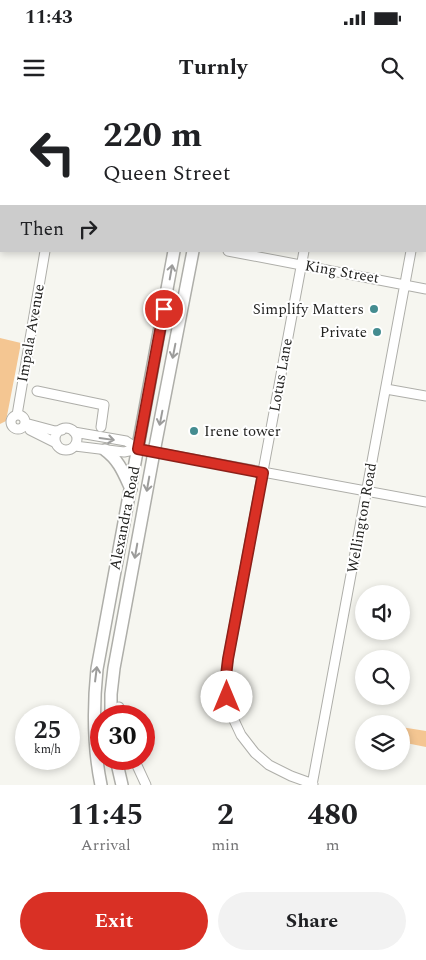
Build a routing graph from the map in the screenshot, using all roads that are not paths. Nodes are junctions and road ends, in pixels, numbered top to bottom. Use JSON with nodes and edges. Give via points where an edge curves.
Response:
{"nodes":[{"id":1,"x":45,"y":252,"type":"edge"},
{"id":2,"x":174,"y":252,"type":"edge"},
{"id":3,"x":193,"y":252,"type":"edge"},
{"id":4,"x":233,"y":252,"type":"edge"},
{"id":5,"x":304,"y":252,"type":"edge"},
{"id":6,"x":411,"y":252,"type":"edge"},
{"id":7,"x":301,"y":265,"type":"junction"},
{"id":8,"x":405,"y":284,"type":"junction"},
{"id":9,"x":426,"y":288,"type":"edge"},
{"id":10,"x":386,"y":389,"type":"junction"},
{"id":11,"x":37,"y":391,"type":"dead end"},
{"id":12,"x":426,"y":396,"type":"edge"},
{"id":13,"x":24,"y":426,"type":"junction"},
{"id":14,"x":100,"y":426,"type":"dead end"},
{"id":15,"x":62,"y":430,"type":"junction"},
{"id":16,"x":74,"y":432,"type":"junction"},
{"id":17,"x":56,"y":443,"type":"junction"},
{"id":18,"x":75,"y":446,"type":"junction"},
{"id":19,"x":138,"y":449,"type":"junction"},
{"id":20,"x":106,"y":450,"type":"junction"},
{"id":21,"x":154,"y":452,"type":"junction"},
{"id":22,"x":263,"y":473,"type":"junction"},
{"id":23,"x":131,"y":489,"type":"junction"},
{"id":24,"x":368,"y":490,"type":"junction"},
{"id":25,"x":426,"y":502,"type":"edge"},
{"id":26,"x":111,"y":705,"type":"edge"},
{"id":27,"x":119,"y":770,"type":"edge"},
{"id":28,"x":139,"y":770,"type":"edge"},
{"id":29,"x":101,"y":785,"type":"edge"},
{"id":30,"x":122,"y":785,"type":"edge"},
{"id":31,"x":146,"y":785,"type":"edge"},
{"id":32,"x":312,"y":785,"type":"edge"}],
"edges":[{"from":1,"to":13,"type":"street","name":"Impala Avenue","via":[[17,415],[11,420],[16,429]]},
{"from":19,"to":2,"type":"main road","name":"Alexandra Road","one_way":true},
{"from":3,"to":21,"type":"main road","name":"Alexandra Road","one_way":true},
{"from":4,"to":7,"type":"street","name":"King Street"},
{"from":5,"to":7,"type":"street","name":"Lotus Lane"},
{"from":6,"to":8,"type":"street","name":"Wellington Road"},
{"from":7,"to":8,"type":"street","name":"King Street"},
{"from":7,"to":22,"type":"street","name":"Lotus Lane"},
{"from":8,"to":9,"type":"street","name":"King Street"},
{"from":8,"to":10,"type":"street","name":"Wellington Road"},
{"from":10,"to":12,"type":"street"},
{"from":10,"to":24,"type":"street","name":"Wellington Road"},
{"from":11,"to":14,"type":"street","via":[[104,405]]},
{"from":13,"to":15,"type":"street"},
{"from":13,"to":17,"type":"street"},
{"from":15,"to":16,"type":"street"},
{"from":15,"to":17,"type":"street"},
{"from":16,"to":18,"type":"street","via":[[77,437]]},
{"from":16,"to":19,"type":"street","one_way":true,"via":[[126,441]]},
{"from":17,"to":18,"type":"street","via":[[65,450]]},
{"from":18,"to":20,"type":"street"},
{"from":19,"to":20,"type":"street","via":[[124,452]]},
{"from":19,"to":21,"type":"street"},
{"from":19,"to":23,"type":"main road","name":"Alexandra Road"},
{"from":20,"to":23,"type":"main road","via":[[123,470]]},
{"from":21,"to":22,"type":"street"},
{"from":21,"to":26,"type":"main road","name":"Alexandra Road","one_way":true,"via":[[114,668]]},
{"from":22,"to":24,"type":"street"},
{"from":22,"to":32,"type":"street","name":"Lotus Lane","via":[[228,659],[227,697],[237,729],[255,753],[278,770]]},
{"from":29,"to":23,"type":"main road","name":"Alexandra Road","one_way":true,"via":[[94,722],[97,669]]},
{"from":24,"to":25,"type":"street"},
{"from":24,"to":32,"type":"street","name":"Wellington Road"},
{"from":27,"to":30,"type":"main road"},
{"from":28,"to":31,"type":"street"}]}
